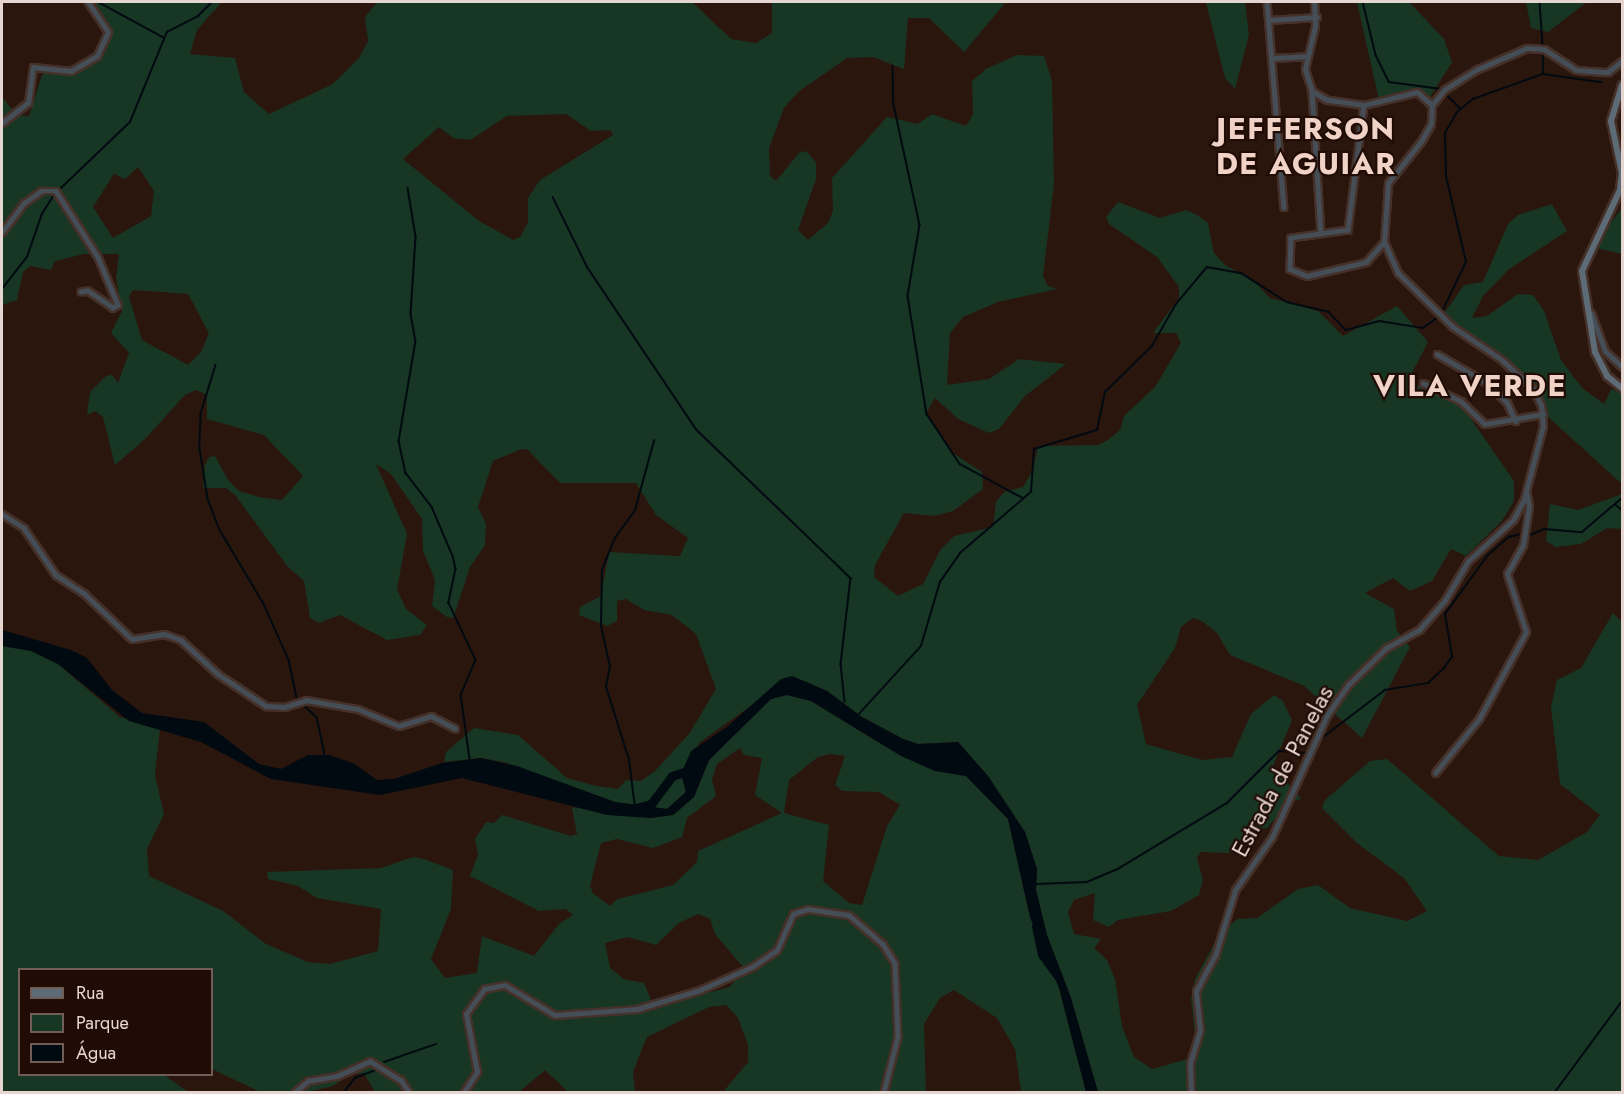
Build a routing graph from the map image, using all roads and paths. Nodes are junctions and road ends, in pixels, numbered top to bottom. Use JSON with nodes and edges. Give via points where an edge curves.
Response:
{"nodes":[{"id":1,"x":88,"y":2,"type":"edge"},
{"id":2,"x":1267,"y":2,"type":"edge"},
{"id":3,"x":1314,"y":2,"type":"edge"},
{"id":4,"x":1317,"y":17,"type":"junction"},
{"id":5,"x":1269,"y":20,"type":"junction"},
{"id":6,"x":1307,"y":56,"type":"junction"},
{"id":7,"x":1272,"y":58,"type":"junction"},
{"id":8,"x":1623,"y":61,"type":"edge"},
{"id":9,"x":1623,"y":85,"type":"edge"},
{"id":10,"x":1312,"y":91,"type":"junction"},
{"id":11,"x":1364,"y":105,"type":"junction"},
{"id":12,"x":1432,"y":105,"type":"junction"},
{"id":13,"x":2,"y":123,"type":"edge"},
{"id":14,"x":1284,"y":207,"type":"dead end"},
{"id":15,"x":2,"y":232,"type":"edge"},
{"id":16,"x":1321,"y":233,"type":"junction"},
{"id":17,"x":1384,"y":242,"type":"junction"},
{"id":18,"x":81,"y":292,"type":"dead end"},
{"id":19,"x":1585,"y":297,"type":"junction"},
{"id":20,"x":1437,"y":354,"type":"dead end"},
{"id":21,"x":1623,"y":367,"type":"edge"},
{"id":22,"x":1423,"y":383,"type":"dead end"},
{"id":23,"x":1623,"y":388,"type":"edge"},
{"id":24,"x":1543,"y":414,"type":"junction"},
{"id":25,"x":1516,"y":421,"type":"junction"},
{"id":26,"x":1526,"y":491,"type":"junction"},
{"id":27,"x":2,"y":514,"type":"edge"},
{"id":28,"x":454,"y":728,"type":"dead end"},
{"id":29,"x":1436,"y":773,"type":"dead end"},
{"id":30,"x":295,"y":1092,"type":"edge"},
{"id":31,"x":409,"y":1092,"type":"edge"},
{"id":32,"x":464,"y":1092,"type":"edge"},
{"id":33,"x":884,"y":1092,"type":"edge"},
{"id":34,"x":1191,"y":1092,"type":"edge"}],
"edges":[{"from":1,"to":13,"type":"street","via":[[108,32],[97,56],[71,71],[33,68],[28,103]]},
{"from":2,"to":5,"type":"street"},
{"from":3,"to":4,"type":"street"},
{"from":4,"to":5,"type":"street"},
{"from":4,"to":6,"type":"street"},
{"from":5,"to":7,"type":"street"},
{"from":6,"to":7,"type":"street"},
{"from":6,"to":10,"type":"street","via":[[1306,76]]},
{"from":7,"to":14,"type":"street"},
{"from":8,"to":12,"type":"street","via":[[1608,72],[1576,70],[1536,47],[1515,52],[1461,80]]},
{"from":9,"to":19,"type":"main road","via":[[1611,121],[1622,173],[1620,190],[1584,262]]},
{"from":10,"to":11,"type":"street","via":[[1327,100]]},
{"from":10,"to":16,"type":"street"},
{"from":11,"to":12,"type":"street","via":[[1407,92],[1422,94]]},
{"from":11,"to":16,"type":"street","via":[[1349,226],[1344,232]]},
{"from":12,"to":17,"type":"street","via":[[1431,124],[1422,140],[1388,183]]},
{"from":15,"to":18,"type":"street","via":[[24,203],[41,191],[56,191],[68,216],[98,257],[118,305],[113,308],[88,291]]},
{"from":16,"to":17,"type":"street","via":[[1289,240],[1289,264],[1296,275],[1366,262]]},
{"from":17,"to":24,"type":"street","via":[[1405,283],[1453,327],[1510,366],[1533,389]]},
{"from":19,"to":21,"type":"street","via":[[1605,351]]},
{"from":19,"to":23,"type":"main road","via":[[1595,352],[1608,376]]},
{"from":20,"to":25,"type":"street","via":[[1487,383],[1507,402]]},
{"from":22,"to":25,"type":"street","via":[[1461,401],[1485,424]]},
{"from":24,"to":25,"type":"street"},
{"from":24,"to":26,"type":"street","name":"Estrada de Panelas"},
{"from":26,"to":29,"type":"street","via":[[1530,506],[1523,545],[1507,574],[1526,632],[1479,718]]},
{"from":26,"to":34,"type":"street","name":"Estrada de Panelas","via":[[1513,520],[1468,561],[1432,616],[1411,637],[1377,657],[1327,715],[1272,837],[1235,890],[1215,956],[1196,991],[1200,1030],[1190,1063]]},
{"from":27,"to":28,"type":"street","via":[[24,528],[56,575],[89,598],[132,639],[164,634],[181,640],[218,674],[266,706],[306,700],[358,709],[399,726],[430,716]]},
{"from":30,"to":31,"type":"street","via":[[308,1081],[337,1076],[370,1061],[400,1080]]},
{"from":32,"to":33,"type":"street","via":[[477,1072],[466,1014],[484,989],[505,985],[555,1015],[637,1009],[700,990],[752,967],[777,950],[793,914],[808,909],[849,915],[883,944],[895,963],[898,1038]]}]}
